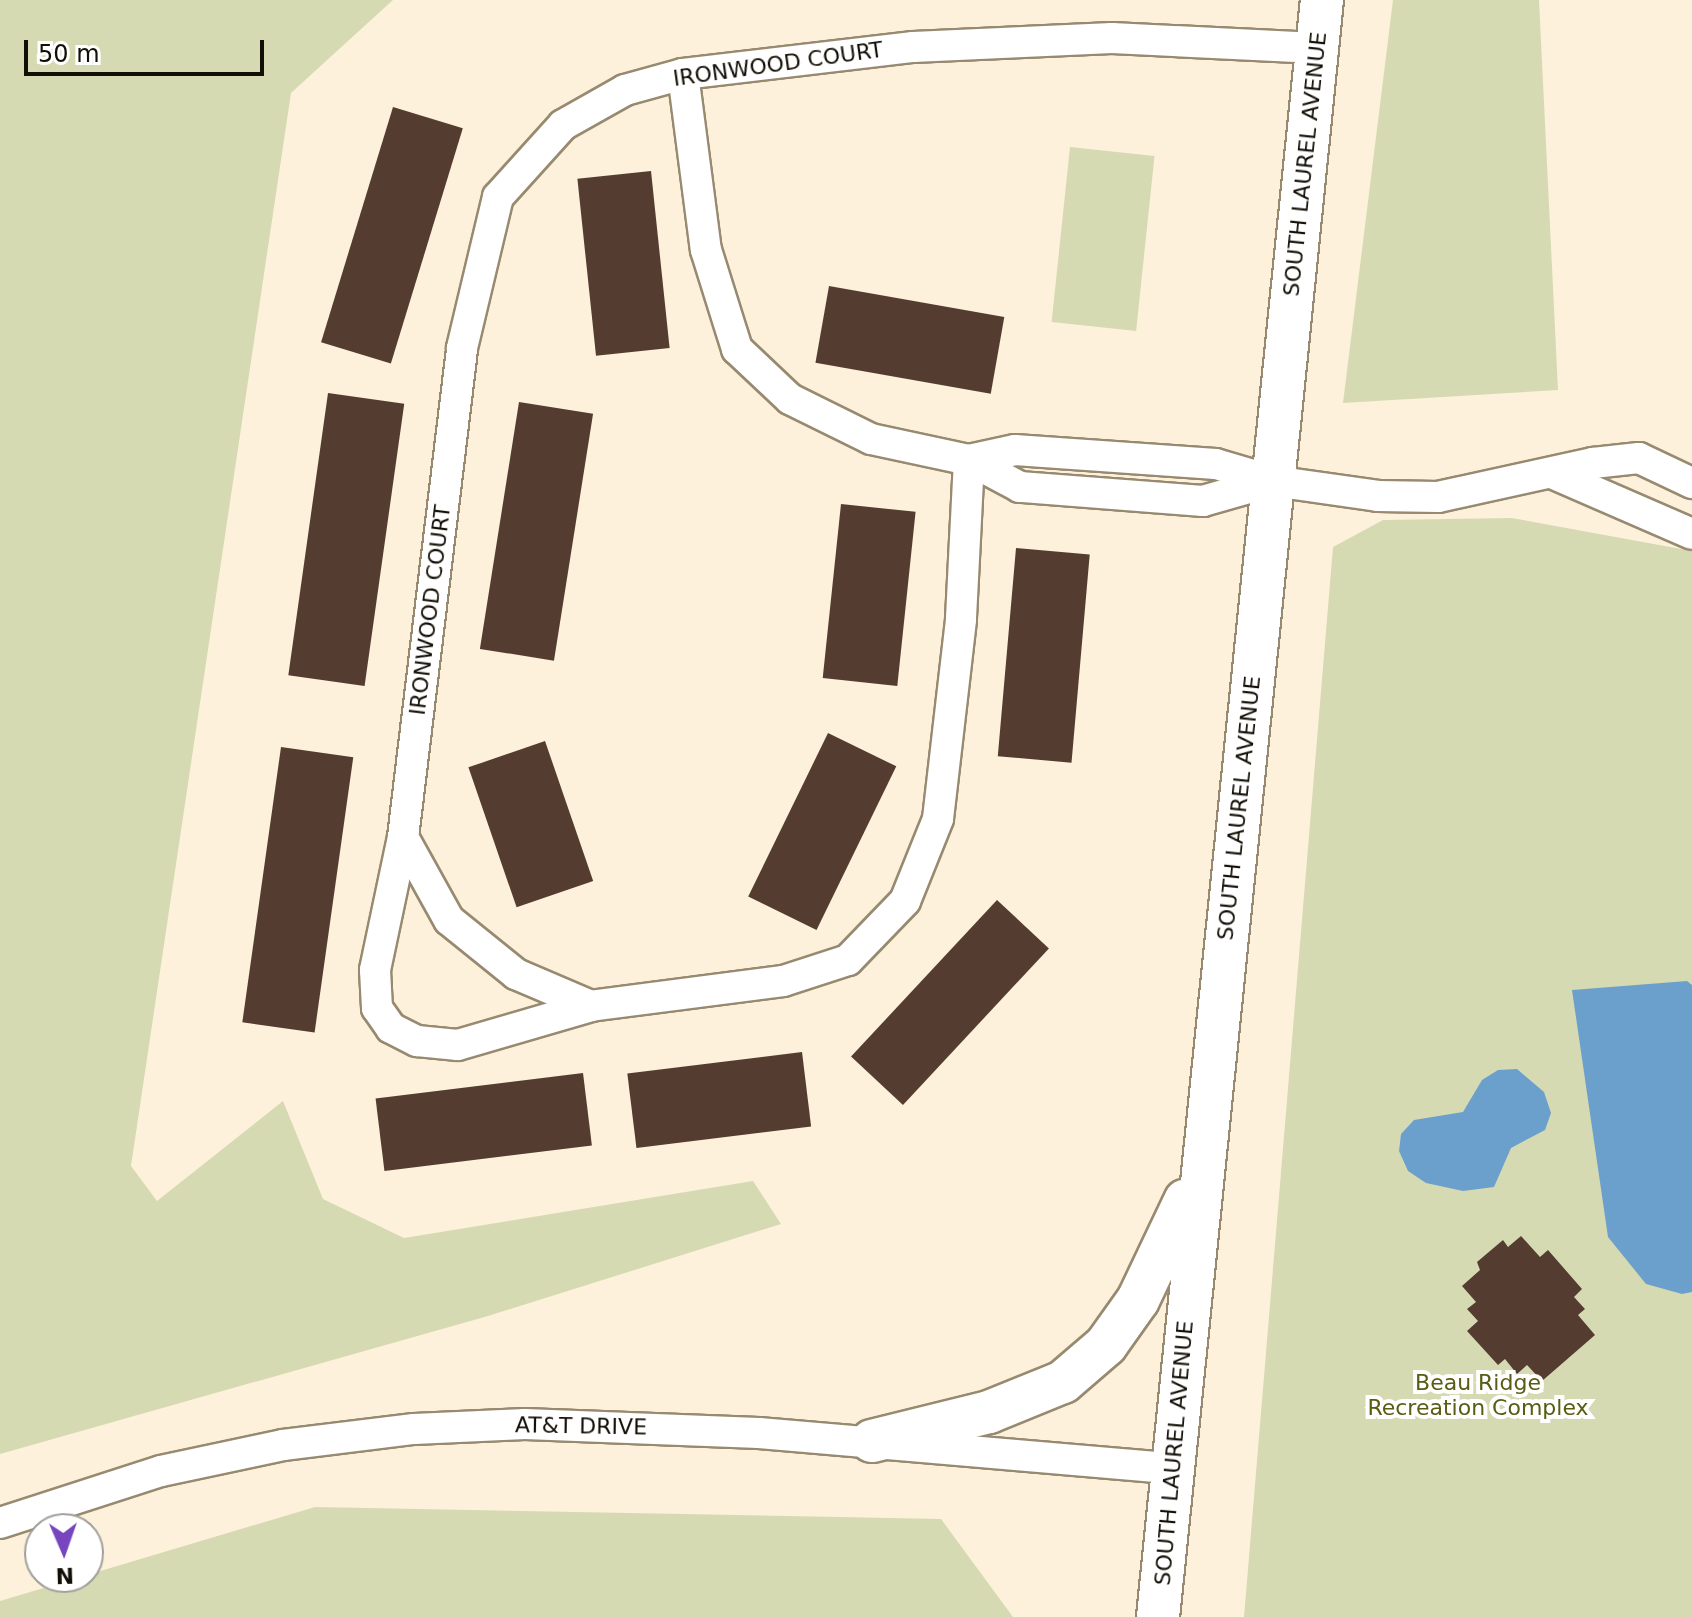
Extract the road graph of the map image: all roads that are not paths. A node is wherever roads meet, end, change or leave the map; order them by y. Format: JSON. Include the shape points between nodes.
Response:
{"nodes":[{"id":1,"x":1322,"y":0,"type":"edge"},
{"id":2,"x":1317,"y":48,"type":"junction"},
{"id":3,"x":683,"y":74,"type":"junction"},
{"id":4,"x":1109,"y":457,"type":"junction"},
{"id":5,"x":969,"y":460,"type":"junction"},
{"id":6,"x":1554,"y":474,"type":"junction"},
{"id":7,"x":1273,"y":481,"type":"junction"},
{"id":8,"x":1692,"y":483,"type":"edge"},
{"id":9,"x":1106,"y":494,"type":"junction"},
{"id":10,"x":1692,"y":534,"type":"edge"},
{"id":11,"x":403,"y":837,"type":"junction"},
{"id":12,"x":591,"y":1006,"type":"junction"},
{"id":13,"x":1204,"y":1143,"type":"junction"},
{"id":14,"x":872,"y":1441,"type":"junction"},
{"id":15,"x":1171,"y":1468,"type":"junction"},
{"id":16,"x":0,"y":1523,"type":"edge"},
{"id":17,"x":1158,"y":1617,"type":"edge"}],
"edges":[{"from":1,"to":2,"type":"main road","name":"SOUTH LAUREL AVENUE"},
{"from":2,"to":3,"type":"street","name":"IRONWOOD COURT","via":[[1112,38],[913,47]]},
{"from":2,"to":7,"type":"main road","name":"SOUTH LAUREL AVENUE"},
{"from":3,"to":5,"type":"street","via":[[706,250],[737,349],[790,399],[871,439]]},
{"from":3,"to":11,"type":"street","name":"IRONWOOD COURT","via":[[625,90],[563,125],[498,197],[462,348]]},
{"from":4,"to":5,"type":"street","via":[[1015,450]]},
{"from":4,"to":7,"type":"street","via":[[1216,464]]},
{"from":4,"to":9,"type":"street"},
{"from":5,"to":9,"type":"street","via":[[1020,487]]},
{"from":5,"to":12,"type":"street","name":"IRONWOOD COURT","via":[[961,620],[938,819],[905,901],[848,960],[783,981]]},
{"from":6,"to":7,"type":"street","via":[[1438,497],[1378,496]]},
{"from":6,"to":8,"type":"street","via":[[1639,458]]},
{"from":6,"to":10,"type":"street"},
{"from":7,"to":9,"type":"street","via":[[1203,501]]},
{"from":7,"to":13,"type":"main road","name":"SOUTH LAUREL AVENUE"},
{"from":11,"to":12,"type":"street","via":[[449,920],[516,974]]},
{"from":11,"to":12,"type":"street","name":"IRONWOOD COURT","via":[[375,970],[377,1008],[391,1028],[417,1041],[458,1045]]},
{"from":13,"to":14,"type":"main road","via":[[1163,1255],[1106,1345],[1063,1382],[989,1412]]},
{"from":13,"to":15,"type":"main road","name":"SOUTH LAUREL AVENUE"},
{"from":14,"to":15,"type":"street","name":"AT&T DRIVE"},
{"from":14,"to":16,"type":"street","name":"AT&T DRIVE","via":[[631,1427],[414,1429],[283,1445],[161,1471]]},
{"from":15,"to":17,"type":"main road","name":"SOUTH LAUREL AVENUE"}]}
